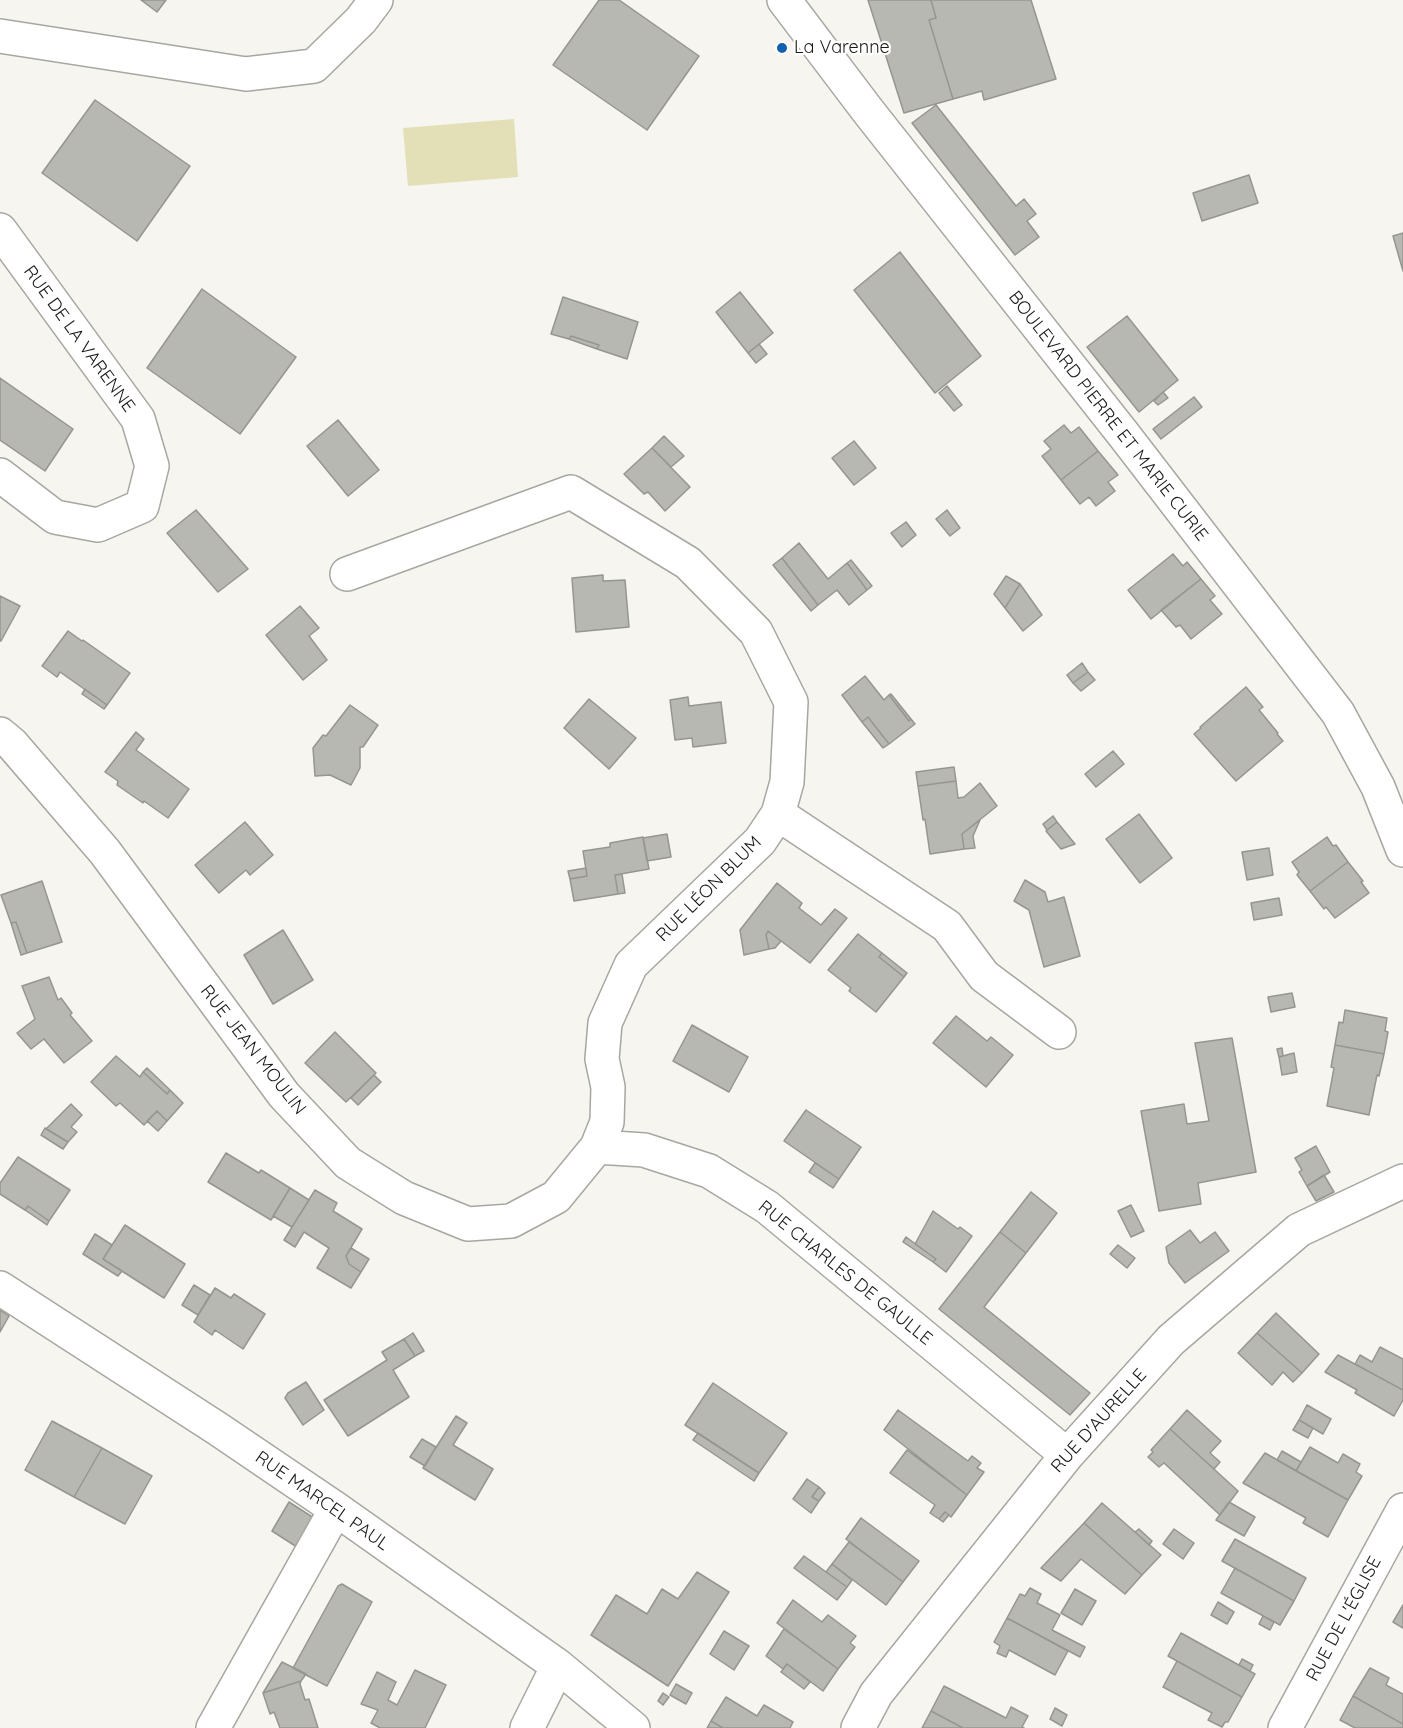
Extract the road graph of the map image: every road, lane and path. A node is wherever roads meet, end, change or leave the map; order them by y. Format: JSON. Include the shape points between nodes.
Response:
{"nodes":[{"id":1,"x":376,"y":0,"type":"edge"},
{"id":2,"x":784,"y":0,"type":"edge"},
{"id":3,"x":0,"y":36,"type":"edge"},
{"id":4,"x":0,"y":230,"type":"edge"},
{"id":5,"x":0,"y":475,"type":"edge"},
{"id":6,"x":347,"y":574,"type":"dead end"},
{"id":7,"x":0,"y":734,"type":"edge"},
{"id":8,"x":778,"y":814,"type":"junction"},
{"id":9,"x":1403,"y":850,"type":"edge"},
{"id":10,"x":1059,"y":1032,"type":"dead end"},
{"id":11,"x":597,"y":1147,"type":"junction"},
{"id":12,"x":1403,"y":1181,"type":"edge"},
{"id":13,"x":0,"y":1288,"type":"edge"},
{"id":14,"x":1067,"y":1455,"type":"junction"},
{"id":15,"x":336,"y":1509,"type":"junction"},
{"id":16,"x":1403,"y":1509,"type":"edge"},
{"id":17,"x":558,"y":1666,"type":"junction"},
{"id":18,"x":213,"y":1728,"type":"edge"},
{"id":19,"x":527,"y":1728,"type":"edge"},
{"id":20,"x":633,"y":1728,"type":"edge"},
{"id":21,"x":858,"y":1728,"type":"edge"},
{"id":22,"x":1285,"y":1728,"type":"edge"}],
"edges":[{"from":1,"to":3,"type":"street","via":[[314,66],[246,75]]},
{"from":2,"to":9,"type":"street","name":"BOULEVARD PIERRE ET MARIE CURIE","via":[[1338,713],[1378,787]]},
{"from":4,"to":5,"type":"street","name":"RUE DE LA VARENNE","via":[[138,419],[152,466],[142,506],[98,525],[55,517]]},
{"from":6,"to":8,"type":"street","name":"RUE LÉON BLUM","via":[[571,492],[688,563],[756,632],[791,702],[787,782]]},
{"from":7,"to":11,"type":"street","name":"RUE JEAN MOULIN","via":[[105,852],[284,1095],[348,1163],[404,1198],[468,1224],[512,1221],[556,1197]]},
{"from":8,"to":10,"type":"street","via":[[947,926],[984,976]]},
{"from":8,"to":11,"type":"street","name":"RUE LÉON BLUM","via":[[760,841],[631,965],[605,1023],[607,1122]]},
{"from":11,"to":14,"type":"street","name":"RUE CHARLES DE GAULLE","via":[[644,1150],[709,1171],[767,1207]]},
{"from":12,"to":14,"type":"street","name":"RUE D'AURELLE","via":[[1299,1230],[1171,1340]]},
{"from":13,"to":15,"type":"street","name":"RUE MARCEL PAUL"},
{"from":14,"to":21,"type":"street","name":"RUE D'AURELLE","via":[[876,1694]]},
{"from":15,"to":17,"type":"street","name":"RUE MARCEL PAUL"},
{"from":15,"to":18,"type":"street"},
{"from":16,"to":22,"type":"street","name":"RUE DE L'ÉGLISE"},
{"from":17,"to":19,"type":"street"},
{"from":17,"to":20,"type":"street","name":"RUE MARCEL PAUL"}]}
